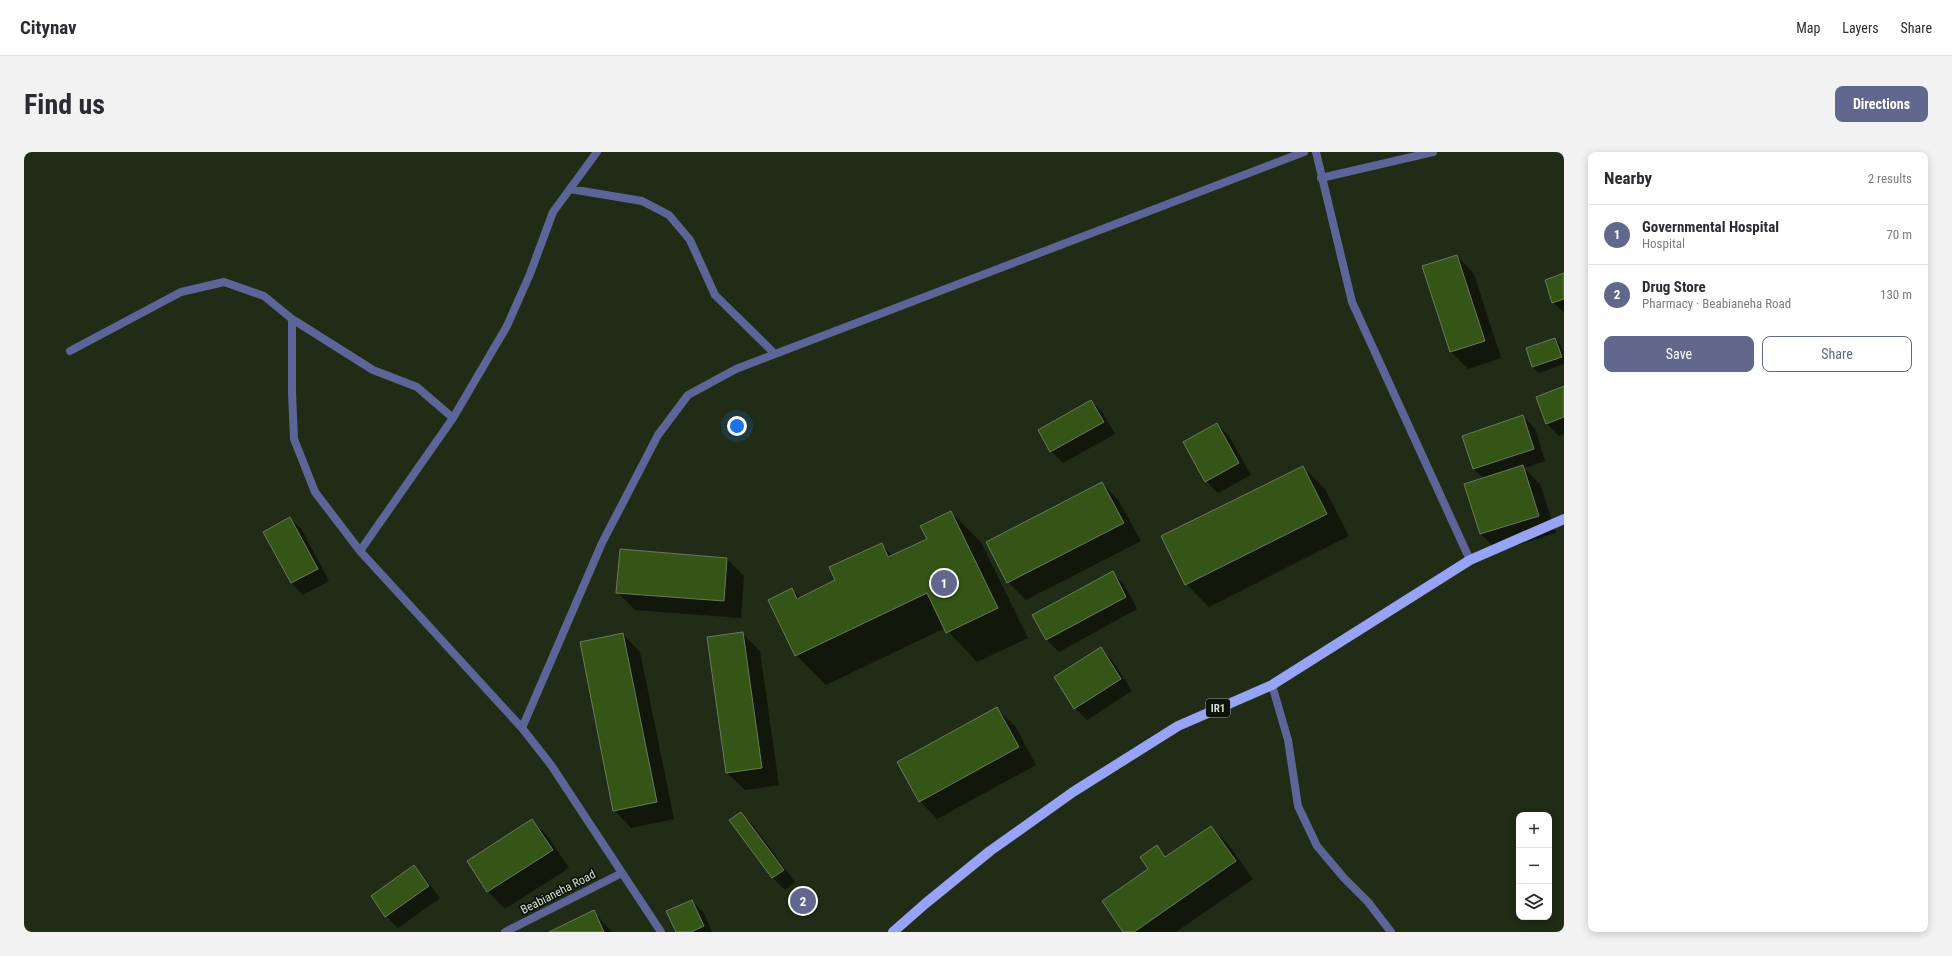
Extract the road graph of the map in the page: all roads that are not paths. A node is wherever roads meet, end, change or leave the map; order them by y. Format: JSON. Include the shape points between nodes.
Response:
{"nodes":[{"id":1,"x":597,"y":152,"type":"edge"},
{"id":2,"x":1304,"y":152,"type":"edge"},
{"id":3,"x":1316,"y":152,"type":"edge"},
{"id":4,"x":1433,"y":152,"type":"edge"},
{"id":5,"x":1321,"y":178,"type":"junction"},
{"id":6,"x":570,"y":189,"type":"junction"},
{"id":7,"x":292,"y":319,"type":"junction"},
{"id":8,"x":70,"y":351,"type":"dead end"},
{"id":9,"x":775,"y":354,"type":"junction"},
{"id":10,"x":453,"y":418,"type":"junction"},
{"id":11,"x":1564,"y":519,"type":"edge"},
{"id":12,"x":360,"y":551,"type":"junction"},
{"id":13,"x":1470,"y":560,"type":"junction"},
{"id":14,"x":1272,"y":685,"type":"junction"},
{"id":15,"x":522,"y":728,"type":"junction"},
{"id":16,"x":622,"y":873,"type":"junction"},
{"id":17,"x":505,"y":932,"type":"edge"},
{"id":18,"x":661,"y":932,"type":"edge"},
{"id":19,"x":893,"y":932,"type":"edge"},
{"id":20,"x":1391,"y":932,"type":"edge"}],
"edges":[{"from":1,"to":6,"type":"street"},
{"from":2,"to":9,"type":"street"},
{"from":3,"to":5,"type":"street"},
{"from":4,"to":5,"type":"street"},
{"from":5,"to":13,"type":"street","via":[[1352,302]]},
{"from":6,"to":9,"type":"street","via":[[642,200],[669,215],[690,240],[715,295]]},
{"from":6,"to":10,"type":"street","via":[[553,212],[507,326]]},
{"from":7,"to":8,"type":"street","via":[[264,296],[224,282],[181,292]]},
{"from":7,"to":10,"type":"street","via":[[373,370],[417,387]]},
{"from":7,"to":12,"type":"street","via":[[294,439],[315,492]]},
{"from":9,"to":15,"type":"street","via":[[736,368],[688,395],[658,435],[602,543]]},
{"from":10,"to":12,"type":"street"},
{"from":11,"to":13,"type":"main road","number":"IR1"},
{"from":12,"to":15,"type":"street"},
{"from":13,"to":14,"type":"main road","number":"IR1"},
{"from":14,"to":19,"type":"main road","number":"IR1","via":[[1178,726],[1073,792],[990,851]]},
{"from":14,"to":20,"type":"street","via":[[1288,740],[1298,806],[1317,846],[1368,902]]},
{"from":15,"to":16,"type":"street","via":[[551,765]]},
{"from":16,"to":17,"type":"street","name":"Beabianeha Road"},
{"from":16,"to":18,"type":"street"}]}
